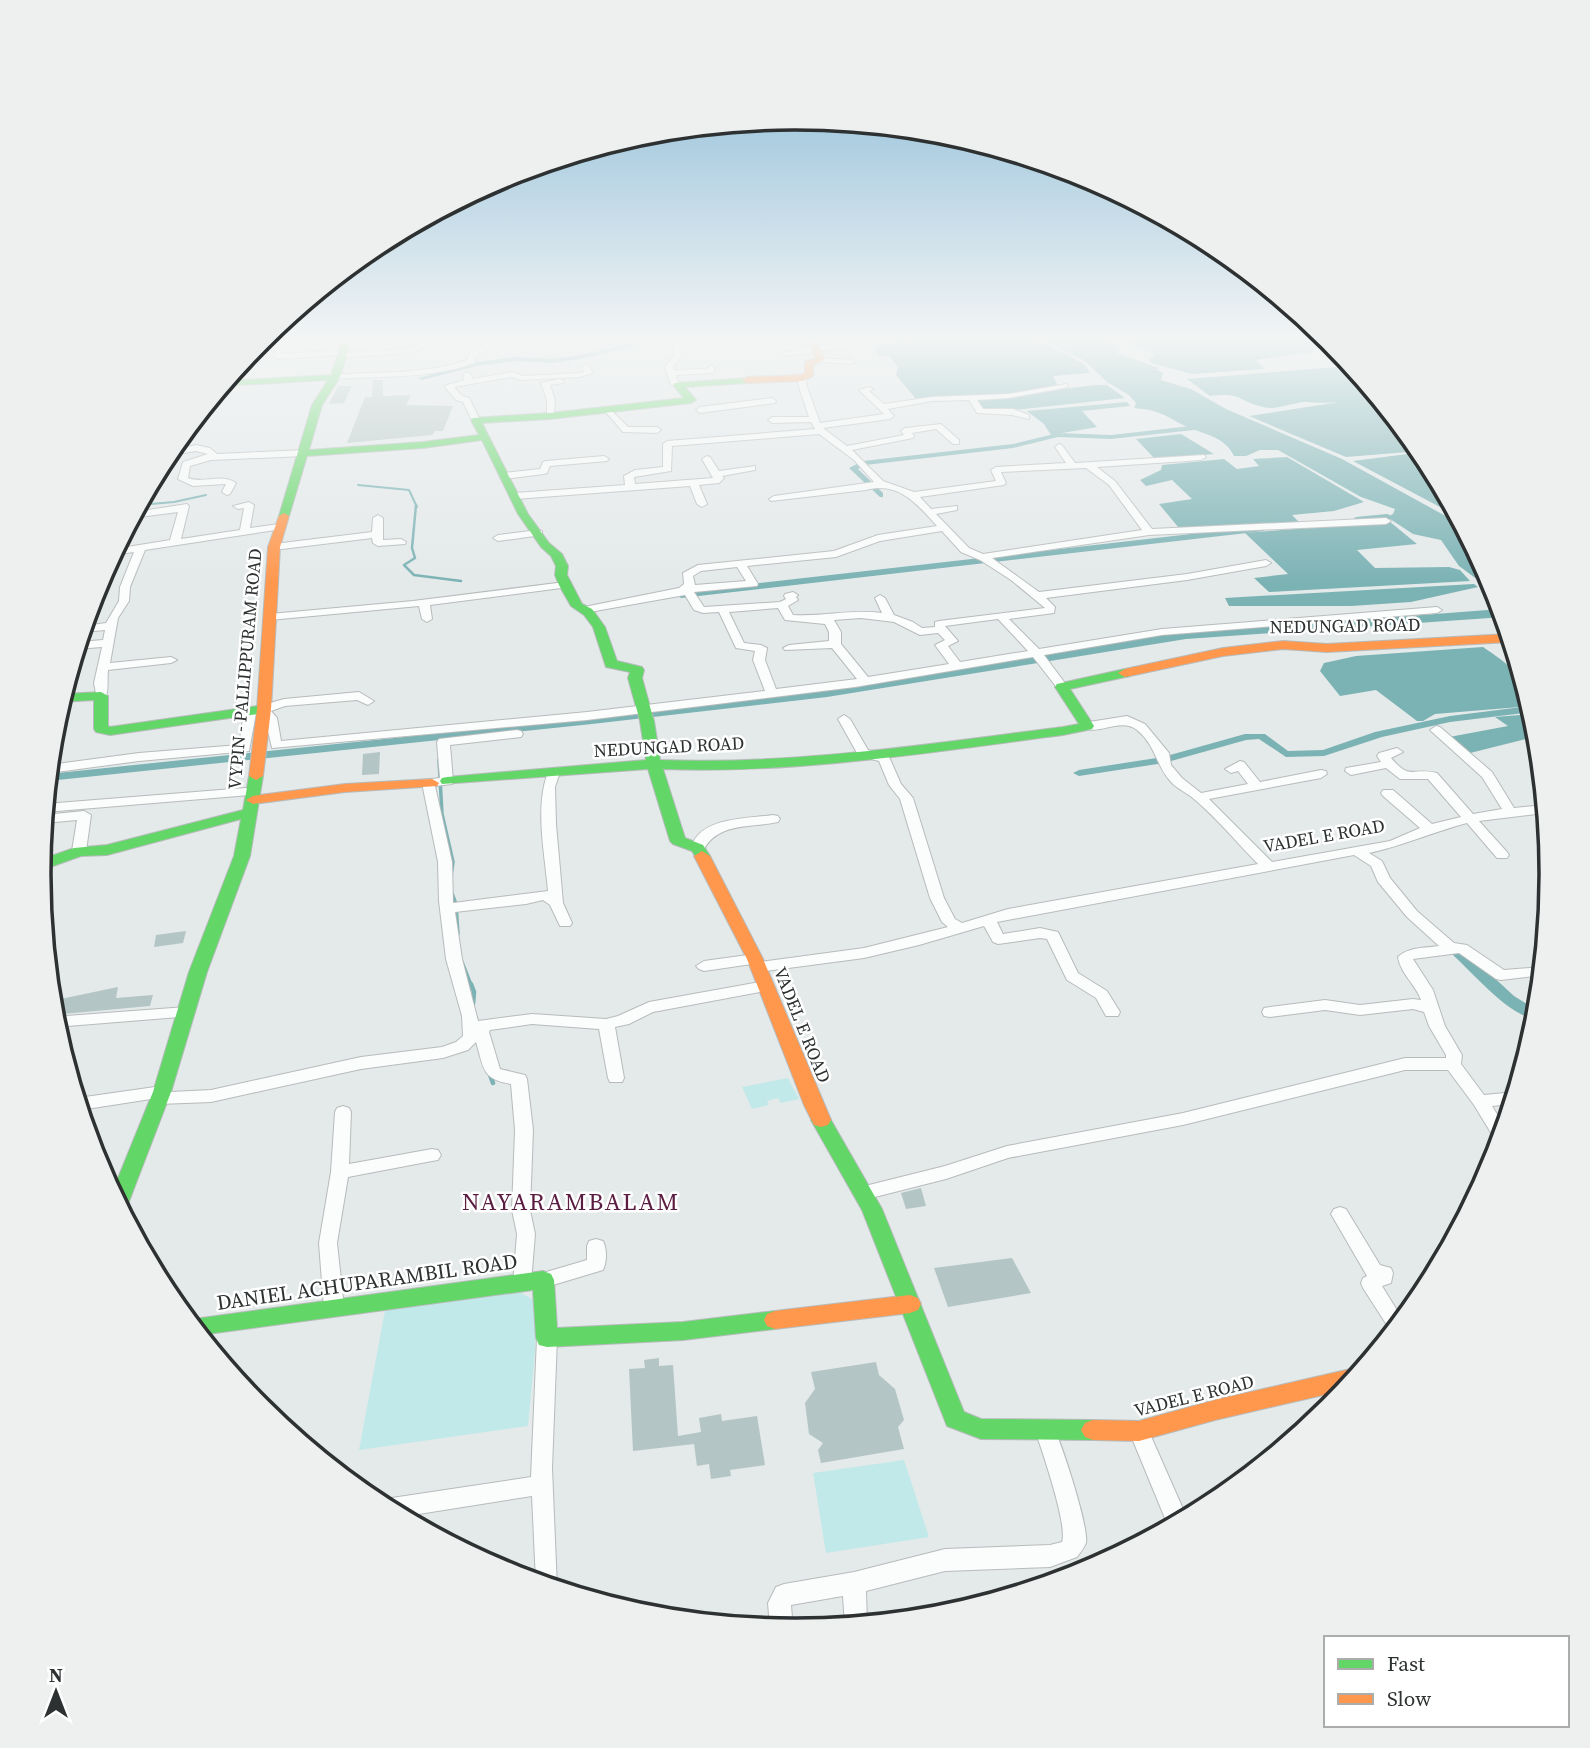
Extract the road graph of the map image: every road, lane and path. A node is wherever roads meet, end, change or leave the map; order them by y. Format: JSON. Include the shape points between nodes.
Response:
{"nodes":[{"id":1,"x":476,"y":420,"type":"edge"},
{"id":2,"x":312,"y":421,"type":"edge"},
{"id":3,"x":618,"y":421,"type":"edge"},
{"id":4,"x":777,"y":421,"type":"edge"},
{"id":5,"x":816,"y":421,"type":"edge"},
{"id":6,"x":853,"y":421,"type":"edge"},
{"id":7,"x":818,"y":425,"type":"junction"},
{"id":8,"x":657,"y":429,"type":"dead end"},
{"id":9,"x":485,"y":437,"type":"junction"},
{"id":10,"x":956,"y":442,"type":"dead end"},
{"id":11,"x":1059,"y":447,"type":"dead end"},
{"id":12,"x":846,"y":449,"type":"junction"},
{"id":13,"x":183,"y":451,"type":"edge"},
{"id":14,"x":305,"y":453,"type":"junction"},
{"id":15,"x":211,"y":457,"type":"junction"},
{"id":16,"x":1201,"y":457,"type":"dead end"},
{"id":17,"x":604,"y":459,"type":"dead end"},
{"id":18,"x":706,"y":459,"type":"dead end"},
{"id":19,"x":1088,"y":465,"type":"junction"},
{"id":20,"x":1073,"y":466,"type":"junction"},
{"id":21,"x":752,"y":468,"type":"dead end"},
{"id":22,"x":717,"y":474,"type":"junction"},
{"id":23,"x":504,"y":475,"type":"junction"},
{"id":24,"x":693,"y":483,"type":"junction"},
{"id":25,"x":880,"y":483,"type":"junction"},
{"id":26,"x":629,"y":486,"type":"junction"},
{"id":27,"x":227,"y":492,"type":"dead end"},
{"id":28,"x":913,"y":495,"type":"junction"},
{"id":29,"x":515,"y":496,"type":"junction"},
{"id":30,"x":774,"y":499,"type":"dead end"},
{"id":31,"x":702,"y":504,"type":"dead end"},
{"id":32,"x":238,"y":506,"type":"dead end"},
{"id":33,"x":954,"y":508,"type":"dead end"},
{"id":34,"x":930,"y":512,"type":"junction"},
{"id":35,"x":144,"y":514,"type":"edge"},
{"id":36,"x":378,"y":518,"type":"dead end"},
{"id":37,"x":1387,"y":521,"type":"dead end"},
{"id":38,"x":279,"y":527,"type":"junction"},
{"id":39,"x":945,"y":528,"type":"junction"},
{"id":40,"x":245,"y":531,"type":"junction"},
{"id":41,"x":538,"y":533,"type":"junction"},
{"id":42,"x":1149,"y":533,"type":"junction"},
{"id":43,"x":377,"y":534,"type":"junction"},
{"id":44,"x":498,"y":538,"type":"dead end"},
{"id":45,"x":175,"y":542,"type":"junction"},
{"id":46,"x":401,"y":542,"type":"dead end"},
{"id":47,"x":274,"y":547,"type":"junction"},
{"id":48,"x":140,"y":549,"type":"junction"},
{"id":49,"x":125,"y":551,"type":"edge"},
{"id":50,"x":985,"y":559,"type":"junction"},
{"id":51,"x":1266,"y":563,"type":"dead end"},
{"id":52,"x":741,"y":565,"type":"junction"},
{"id":53,"x":565,"y":585,"type":"junction"},
{"id":54,"x":688,"y":592,"type":"junction"},
{"id":55,"x":793,"y":595,"type":"dead end"},
{"id":56,"x":1036,"y":596,"type":"junction"},
{"id":57,"x":880,"y":598,"type":"dead end"},
{"id":58,"x":424,"y":603,"type":"junction"},
{"id":59,"x":782,"y":605,"type":"junction"},
{"id":60,"x":584,"y":610,"type":"junction"},
{"id":61,"x":723,"y":610,"type":"junction"},
{"id":62,"x":1437,"y":610,"type":"dead end"},
{"id":63,"x":890,"y":615,"type":"junction"},
{"id":64,"x":1006,"y":615,"type":"junction"},
{"id":65,"x":270,"y":617,"type":"junction"},
{"id":66,"x":823,"y":618,"type":"junction"},
{"id":67,"x":427,"y":619,"type":"dead end"},
{"id":68,"x":111,"y":626,"type":"junction"},
{"id":69,"x":93,"y":628,"type":"edge"},
{"id":70,"x":941,"y":629,"type":"junction"},
{"id":71,"x":1501,"y":638,"type":"edge"},
{"id":72,"x":108,"y":643,"type":"junction"},
{"id":73,"x":835,"y":644,"type":"junction"},
{"id":74,"x":87,"y":645,"type":"edge"},
{"id":75,"x":789,"y":648,"type":"dead end"},
{"id":76,"x":1035,"y":651,"type":"junction"},
{"id":77,"x":171,"y":660,"type":"dead end"},
{"id":78,"x":956,"y":665,"type":"junction"},
{"id":79,"x":104,"y":667,"type":"junction"},
{"id":80,"x":864,"y":681,"type":"junction"},
{"id":81,"x":1062,"y":687,"type":"junction"},
{"id":82,"x":771,"y":692,"type":"junction"},
{"id":83,"x":101,"y":696,"type":"junction"},
{"id":84,"x":72,"y":697,"type":"edge"},
{"id":85,"x":368,"y":701,"type":"dead end"},
{"id":86,"x":257,"y":711,"type":"junction"},
{"id":87,"x":645,"y":715,"type":"junction"},
{"id":88,"x":844,"y":719,"type":"dead end"},
{"id":89,"x":1087,"y":726,"type":"junction"},
{"id":90,"x":1436,"y":730,"type":"dead end"},
{"id":91,"x":517,"y":734,"type":"dead end"},
{"id":92,"x":870,"y":756,"type":"junction"},
{"id":93,"x":654,"y":764,"type":"junction"},
{"id":94,"x":59,"y":768,"type":"edge"},
{"id":95,"x":1231,"y":769,"type":"dead end"},
{"id":96,"x":1352,"y":771,"type":"dead end"},
{"id":97,"x":1321,"y":774,"type":"dead end"},
{"id":98,"x":553,"y":775,"type":"junction"},
{"id":99,"x":436,"y":782,"type":"junction"},
{"id":100,"x":1257,"y":786,"type":"junction"},
{"id":101,"x":1388,"y":793,"type":"dead end"},
{"id":102,"x":1199,"y":797,"type":"junction"},
{"id":103,"x":250,"y":801,"type":"junction"},
{"id":104,"x":54,"y":808,"type":"edge"},
{"id":105,"x":1536,"y":809,"type":"edge"},
{"id":106,"x":1510,"y":811,"type":"junction"},
{"id":107,"x":1468,"y":818,"type":"junction"},
{"id":108,"x":53,"y":819,"type":"edge"},
{"id":109,"x":773,"y":819,"type":"dead end"},
{"id":110,"x":1427,"y":828,"type":"junction"},
{"id":111,"x":698,"y":848,"type":"junction"},
{"id":112,"x":1355,"y":850,"type":"junction"},
{"id":113,"x":79,"y":851,"type":"junction"},
{"id":114,"x":1502,"y":855,"type":"dead end"},
{"id":115,"x":51,"y":861,"type":"edge"},
{"id":116,"x":1268,"y":866,"type":"junction"},
{"id":117,"x":556,"y":903,"type":"junction"},
{"id":118,"x":454,"y":907,"type":"junction"},
{"id":119,"x":989,"y":920,"type":"junction"},
{"id":120,"x":565,"y":923,"type":"dead end"},
{"id":121,"x":961,"y":928,"type":"junction"},
{"id":122,"x":1450,"y":948,"type":"junction"},
{"id":123,"x":756,"y":963,"type":"junction"},
{"id":124,"x":704,"y":966,"type":"dead end"},
{"id":125,"x":1533,"y":972,"type":"edge"},
{"id":126,"x":765,"y":986,"type":"junction"},
{"id":127,"x":1432,"y":1008,"type":"junction"},
{"id":128,"x":186,"y":1012,"type":"junction"},
{"id":129,"x":1112,"y":1012,"type":"dead end"},
{"id":130,"x":1270,"y":1012,"type":"dead end"},
{"id":131,"x":66,"y":1022,"type":"edge"},
{"id":132,"x":606,"y":1024,"type":"junction"},
{"id":133,"x":476,"y":1027,"type":"junction"},
{"id":134,"x":1453,"y":1064,"type":"junction"},
{"id":135,"x":616,"y":1078,"type":"dead end"},
{"id":136,"x":160,"y":1095,"type":"junction"},
{"id":137,"x":1504,"y":1099,"type":"edge"},
{"id":138,"x":1480,"y":1101,"type":"junction"},
{"id":139,"x":87,"y":1103,"type":"edge"},
{"id":140,"x":343,"y":1112,"type":"dead end"},
{"id":141,"x":1495,"y":1126,"type":"edge"},
{"id":142,"x":432,"y":1155,"type":"dead end"},
{"id":143,"x":340,"y":1172,"type":"junction"},
{"id":144,"x":123,"y":1192,"type":"edge"},
{"id":145,"x":863,"y":1193,"type":"junction"},
{"id":146,"x":1340,"y":1214,"type":"dead end"},
{"id":147,"x":596,"y":1246,"type":"dead end"},
{"id":148,"x":543,"y":1280,"type":"junction"},
{"id":149,"x":522,"y":1283,"type":"junction"},
{"id":150,"x":910,"y":1304,"type":"junction"},
{"id":151,"x":334,"y":1308,"type":"junction"},
{"id":152,"x":1392,"y":1317,"type":"edge"},
{"id":153,"x":204,"y":1326,"type":"edge"},
{"id":154,"x":547,"y":1338,"type":"junction"},
{"id":155,"x":1339,"y":1382,"type":"edge"},
{"id":156,"x":1045,"y":1430,"type":"junction"},
{"id":157,"x":1139,"y":1431,"type":"junction"},
{"id":158,"x":542,"y":1485,"type":"junction"},
{"id":159,"x":402,"y":1506,"type":"edge"},
{"id":160,"x":1174,"y":1514,"type":"edge"},
{"id":161,"x":546,"y":1575,"type":"edge"},
{"id":162,"x":854,"y":1583,"type":"junction"},
{"id":163,"x":856,"y":1616,"type":"edge"},
{"id":164,"x":781,"y":1618,"type":"edge"}],
"edges":[{"from":1,"to":9,"type":"street"},
{"from":2,"to":14,"type":"street","name":"VYPIN - PALLIPPURAM ROAD"},
{"from":3,"to":8,"type":"street","via":[[626,430]]},
{"from":4,"to":7,"type":"street"},
{"from":5,"to":7,"type":"street"},
{"from":6,"to":7,"type":"street"},
{"from":7,"to":12,"type":"street"},
{"from":7,"to":26,"type":"street","via":[[667,444],[668,469],[635,473],[629,476]]},
{"from":9,"to":14,"type":"street"},
{"from":9,"to":23,"type":"street"},
{"from":10,"to":12,"type":"street","via":[[939,426]]},
{"from":11,"to":20,"type":"street"},
{"from":12,"to":25,"type":"street"},
{"from":13,"to":15,"type":"street","via":[[200,448],[209,450]]},
{"from":14,"to":15,"type":"street"},
{"from":14,"to":38,"type":"street","name":"VYPIN - PALLIPPURAM ROAD"},
{"from":15,"to":27,"type":"street","via":[[186,464],[183,479],[193,483],[227,481],[231,483]]},
{"from":16,"to":19,"type":"street"},
{"from":17,"to":23,"type":"street","via":[[546,464],[544,471]]},
{"from":18,"to":22,"type":"street"},
{"from":19,"to":20,"type":"street"},
{"from":19,"to":42,"type":"street","via":[[1112,483]]},
{"from":20,"to":28,"type":"street","via":[[996,470],[1001,483]]},
{"from":21,"to":22,"type":"street"},
{"from":22,"to":24,"type":"street","via":[[716,481]]},
{"from":23,"to":29,"type":"street"},
{"from":24,"to":26,"type":"street"},
{"from":24,"to":31,"type":"street"},
{"from":25,"to":28,"type":"street"},
{"from":25,"to":30,"type":"street"},
{"from":26,"to":29,"type":"street"},
{"from":28,"to":34,"type":"street"},
{"from":29,"to":41,"type":"street"},
{"from":32,"to":40,"type":"street","via":[[249,505]]},
{"from":33,"to":34,"type":"street"},
{"from":34,"to":39,"type":"street"},
{"from":35,"to":45,"type":"street","via":[[184,506]]},
{"from":36,"to":43,"type":"street"},
{"from":37,"to":42,"type":"street"},
{"from":38,"to":40,"type":"street"},
{"from":38,"to":47,"type":"street","name":"VYPIN - PALLIPPURAM ROAD"},
{"from":39,"to":50,"type":"street","via":[[965,550]]},
{"from":39,"to":52,"type":"street","via":[[878,538],[836,554]]},
{"from":40,"to":45,"type":"street"},
{"from":41,"to":44,"type":"street"},
{"from":41,"to":53,"type":"street","via":[[556,554]]},
{"from":42,"to":50,"type":"street"},
{"from":43,"to":46,"type":"street","via":[[378,543]]},
{"from":43,"to":47,"type":"street"},
{"from":45,"to":48,"type":"street"},
{"from":47,"to":65,"type":"street","name":"VYPIN - PALLIPPURAM ROAD"},
{"from":48,"to":49,"type":"street"},
{"from":48,"to":68,"type":"street"},
{"from":50,"to":56,"type":"street"},
{"from":51,"to":56,"type":"street"},
{"from":52,"to":54,"type":"street","via":[[691,570]]},
{"from":52,"to":54,"type":"street","via":[[753,584]]},
{"from":53,"to":58,"type":"street"},
{"from":53,"to":60,"type":"street"},
{"from":54,"to":60,"type":"street"},
{"from":54,"to":61,"type":"street","via":[[698,608]]},
{"from":55,"to":59,"type":"street","via":[[789,596],[792,603]]},
{"from":56,"to":64,"type":"street","via":[[1050,611]]},
{"from":57,"to":63,"type":"street"},
{"from":58,"to":65,"type":"street"},
{"from":58,"to":67,"type":"street"},
{"from":59,"to":61,"type":"street"},
{"from":59,"to":66,"type":"street","via":[[789,618]]},
{"from":60,"to":87,"type":"street","via":[[599,627],[611,664],[637,670]]},
{"from":61,"to":82,"type":"street","via":[[740,646],[760,646],[759,660]]},
{"from":62,"to":76,"type":"street","via":[[1173,631]]},
{"from":63,"to":66,"type":"street"},
{"from":63,"to":70,"type":"street","via":[[906,620],[920,632]]},
{"from":64,"to":70,"type":"street","via":[[939,624]]},
{"from":64,"to":76,"type":"street","via":[[1003,619]]},
{"from":65,"to":86,"type":"street","name":"VYPIN - PALLIPPURAM ROAD"},
{"from":66,"to":73,"type":"street","via":[[835,632]]},
{"from":68,"to":69,"type":"street"},
{"from":68,"to":72,"type":"street"},
{"from":70,"to":78,"type":"street","via":[[951,641],[941,645]]},
{"from":71,"to":81,"type":"street","name":"NEDUNGAD ROAD","via":[[1327,648],[1283,645],[1223,652]]},
{"from":72,"to":74,"type":"street"},
{"from":72,"to":79,"type":"street"},
{"from":73,"to":75,"type":"street"},
{"from":73,"to":80,"type":"street"},
{"from":76,"to":78,"type":"street"},
{"from":76,"to":81,"type":"street"},
{"from":77,"to":79,"type":"street"},
{"from":78,"to":80,"type":"street"},
{"from":79,"to":83,"type":"street"},
{"from":80,"to":82,"type":"street"},
{"from":81,"to":89,"type":"street"},
{"from":82,"to":87,"type":"street"},
{"from":83,"to":84,"type":"street"},
{"from":83,"to":86,"type":"street","via":[[101,729],[110,731]]},
{"from":85,"to":86,"type":"street","via":[[359,695]]},
{"from":86,"to":87,"type":"street","via":[[271,718],[276,745]]},
{"from":86,"to":94,"type":"street","via":[[245,748]]},
{"from":86,"to":103,"type":"street","name":"VYPIN - PALLIPPURAM ROAD"},
{"from":87,"to":93,"type":"street"},
{"from":88,"to":92,"type":"street"},
{"from":89,"to":92,"type":"street","name":"NEDUNGAD ROAD"},
{"from":89,"to":102,"type":"street","name":"NEDUNGAD ROAD","via":[[1135,722],[1177,781]]},
{"from":90,"to":106,"type":"street","via":[[1487,775]]},
{"from":91,"to":99,"type":"street","via":[[443,742]]},
{"from":92,"to":93,"type":"street","name":"NEDUNGAD ROAD","via":[[705,766]]},
{"from":92,"to":121,"type":"street","via":[[884,759],[906,798],[937,898],[948,922]]},
{"from":93,"to":98,"type":"street","name":"NEDUNGAD ROAD"},
{"from":93,"to":111,"type":"street","via":[[678,841]]},
{"from":95,"to":100,"type":"street","via":[[1240,765]]},
{"from":96,"to":107,"type":"street","via":[[1394,758],[1403,776],[1432,776]]},
{"from":97,"to":100,"type":"street"},
{"from":98,"to":99,"type":"street","name":"NEDUNGAD ROAD"},
{"from":98,"to":117,"type":"street","via":[[549,824]]},
{"from":99,"to":103,"type":"street","name":"NEDUNGAD ROAD"},
{"from":99,"to":118,"type":"street"},
{"from":100,"to":102,"type":"street"},
{"from":101,"to":110,"type":"street"},
{"from":102,"to":116,"type":"street","name":"NEDUNGAD ROAD"},
{"from":103,"to":104,"type":"street"},
{"from":103,"to":113,"type":"street","name":"NEDUNGAD ROAD","via":[[107,850]]},
{"from":103,"to":128,"type":"street","name":"VYPIN - PALLIPPURAM ROAD","via":[[242,856]]},
{"from":105,"to":106,"type":"street","name":"VADEL E ROAD"},
{"from":106,"to":107,"type":"street","name":"VADEL E ROAD"},
{"from":107,"to":110,"type":"street","name":"VADEL E ROAD"},
{"from":107,"to":114,"type":"street"},
{"from":108,"to":113,"type":"street","via":[[84,815]]},
{"from":109,"to":111,"type":"street","via":[[719,827],[700,839]]},
{"from":110,"to":112,"type":"street","name":"VADEL E ROAD","via":[[1393,844]]},
{"from":111,"to":123,"type":"street"},
{"from":112,"to":116,"type":"street","name":"VADEL E ROAD"},
{"from":112,"to":122,"type":"street","via":[[1377,864],[1383,879],[1412,914]]},
{"from":113,"to":115,"type":"street","name":"NEDUNGAD ROAD"},
{"from":116,"to":119,"type":"street","name":"VADEL E ROAD"},
{"from":117,"to":118,"type":"street","via":[[545,895]]},
{"from":117,"to":120,"type":"street"},
{"from":118,"to":133,"type":"street","via":[[454,959]]},
{"from":119,"to":121,"type":"street","name":"VADEL E ROAD"},
{"from":119,"to":129,"type":"street","via":[[998,939],[1053,935],[1072,976],[1102,995]]},
{"from":121,"to":123,"type":"street","name":"VADEL E ROAD","via":[[864,953]]},
{"from":122,"to":125,"type":"street","via":[[1462,948],[1502,975]]},
{"from":122,"to":127,"type":"street","via":[[1405,957]]},
{"from":123,"to":124,"type":"street"},
{"from":123,"to":126,"type":"street","name":"VADEL E ROAD"},
{"from":126,"to":132,"type":"street","via":[[649,1007]]},
{"from":126,"to":145,"type":"street","name":"VADEL E ROAD","via":[[813,1105]]},
{"from":127,"to":130,"type":"street","via":[[1413,1004],[1360,1010],[1325,1005]]},
{"from":127,"to":134,"type":"street","via":[[1454,1055]]},
{"from":128,"to":131,"type":"street"},
{"from":128,"to":136,"type":"street","name":"VYPIN - PALLIPPURAM ROAD"},
{"from":132,"to":133,"type":"street","via":[[531,1019]]},
{"from":132,"to":135,"type":"street"},
{"from":133,"to":136,"type":"street","via":[[462,1046],[443,1052],[361,1063],[211,1096]]},
{"from":133,"to":149,"type":"street","via":[[493,1072],[519,1079],[524,1130],[521,1210],[526,1234]]},
{"from":134,"to":138,"type":"street"},
{"from":134,"to":145,"type":"street","via":[[1405,1064],[1183,1119],[1007,1152]]},
{"from":136,"to":139,"type":"street"},
{"from":136,"to":144,"type":"street","name":"VYPIN - PALLIPPURAM ROAD"},
{"from":137,"to":138,"type":"street"},
{"from":138,"to":141,"type":"street"},
{"from":140,"to":143,"type":"street"},
{"from":142,"to":143,"type":"street"},
{"from":143,"to":151,"type":"street","via":[[328,1243]]},
{"from":145,"to":150,"type":"street","name":"VADEL E ROAD"},
{"from":146,"to":152,"type":"street","via":[[1374,1271],[1384,1273],[1384,1278],[1370,1283]]},
{"from":147,"to":148,"type":"street","via":[[596,1265]]},
{"from":148,"to":149,"type":"street","name":"DANIEL ACHUPARAMBIL ROAD"},
{"from":148,"to":154,"type":"street","name":"DANIEL ACHUPARAMBIL ROAD"},
{"from":149,"to":151,"type":"street","name":"DANIEL ACHUPARAMBIL ROAD"},
{"from":150,"to":154,"type":"street","via":[[683,1331]]},
{"from":150,"to":156,"type":"street","name":"VADEL E ROAD","via":[[955,1419],[981,1429]]},
{"from":151,"to":153,"type":"street","name":"DANIEL ACHUPARAMBIL ROAD"},
{"from":154,"to":158,"type":"street"},
{"from":155,"to":157,"type":"street","name":"VADEL E ROAD"},
{"from":156,"to":157,"type":"street","name":"VADEL E ROAD"},
{"from":156,"to":162,"type":"street","via":[[1074,1531],[1075,1542],[1069,1550],[1050,1556],[945,1560]]},
{"from":157,"to":160,"type":"street"},
{"from":158,"to":159,"type":"street"},
{"from":158,"to":161,"type":"street"},
{"from":162,"to":163,"type":"street"},
{"from":162,"to":164,"type":"street","via":[[784,1595],[779,1603]]}]}
